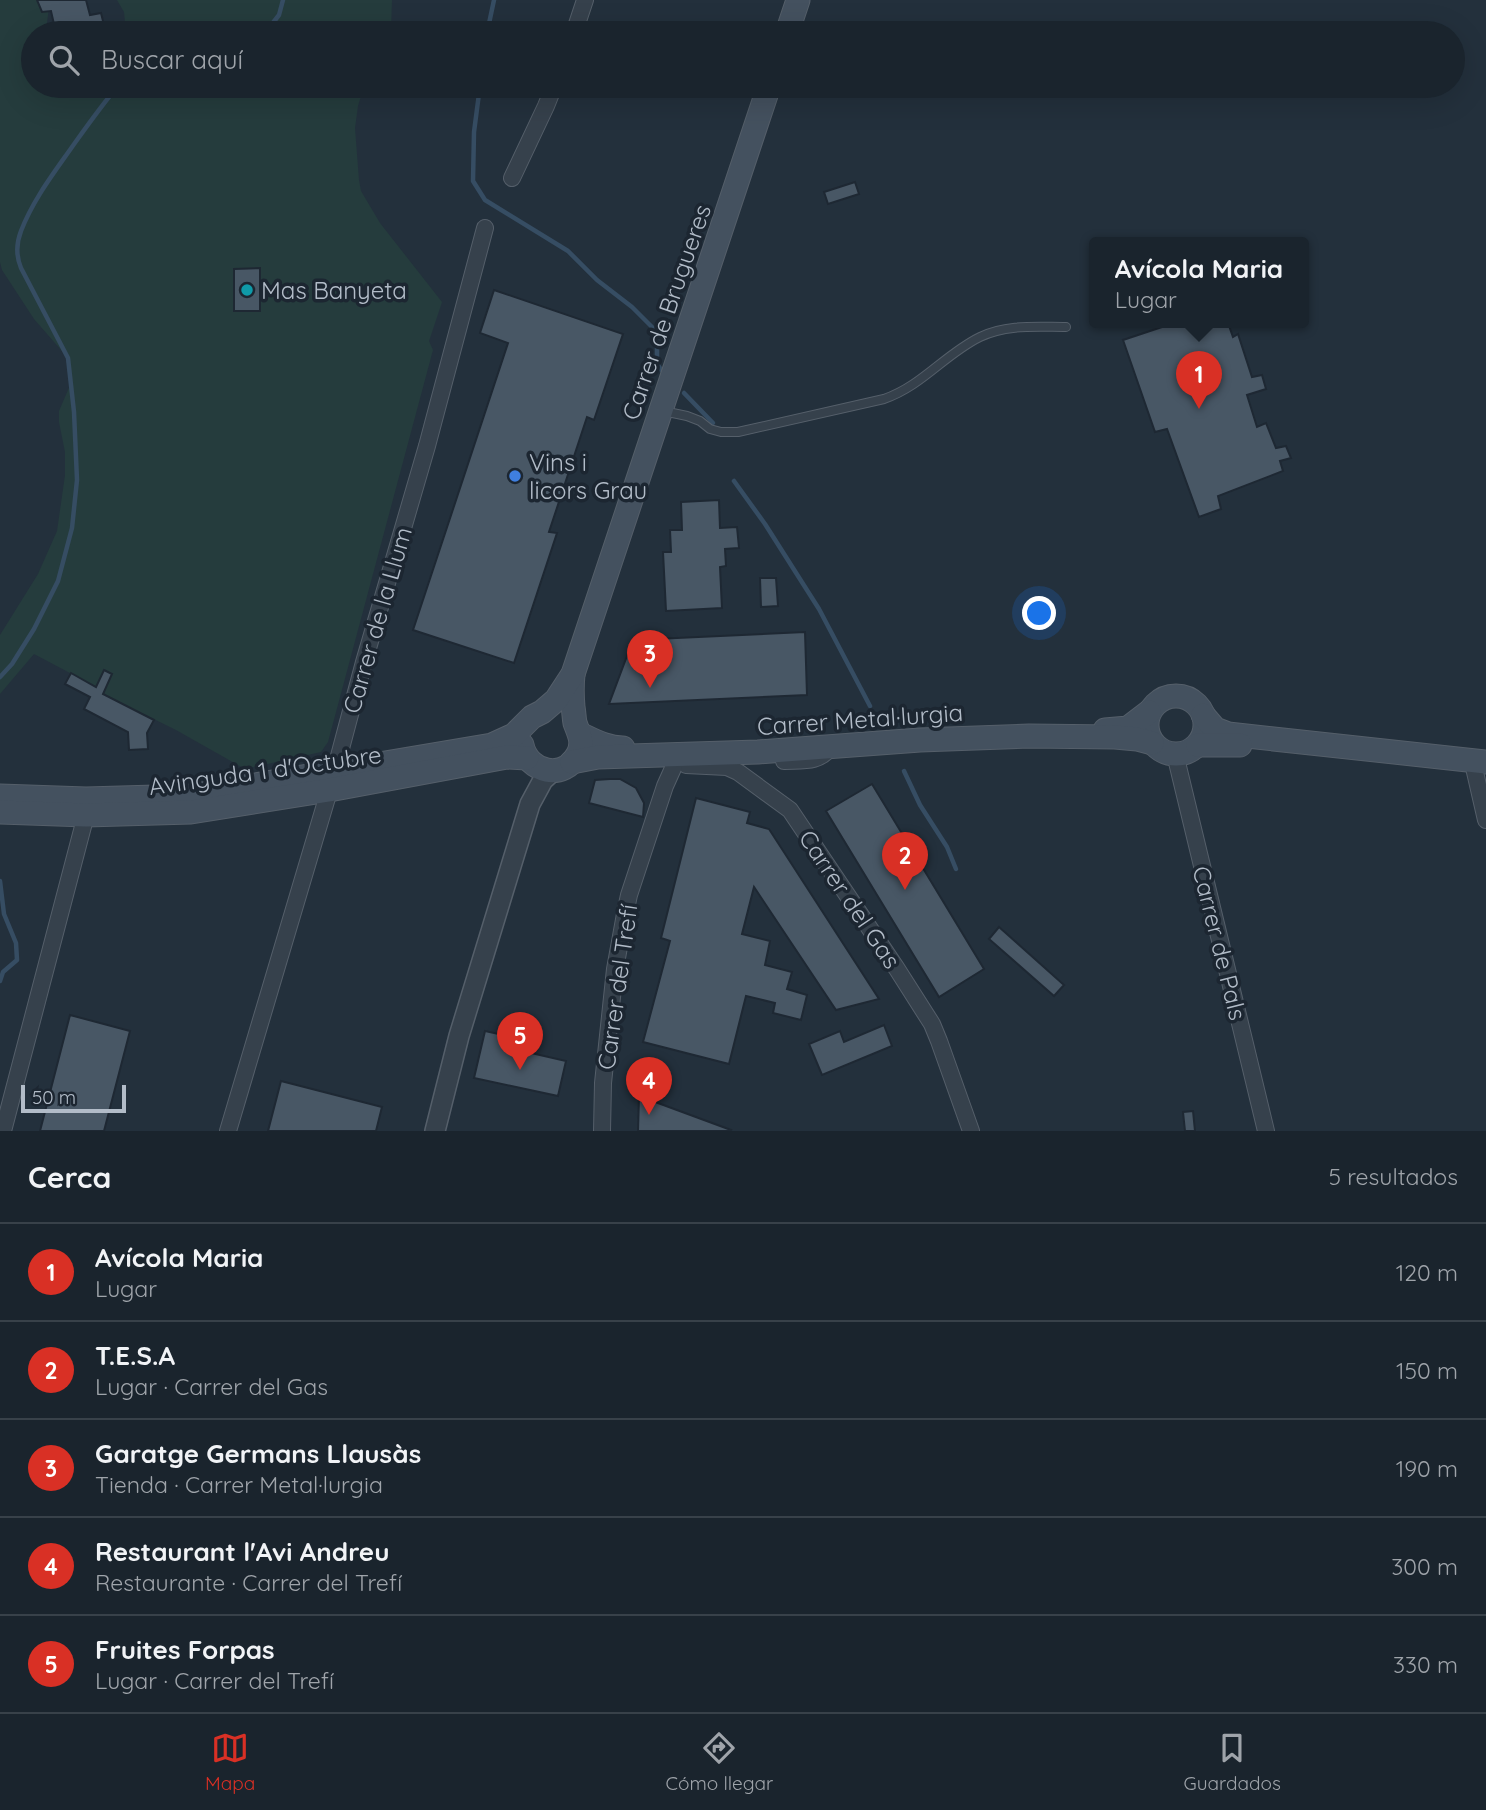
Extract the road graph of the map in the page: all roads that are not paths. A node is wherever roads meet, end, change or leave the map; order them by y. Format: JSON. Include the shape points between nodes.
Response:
{"nodes":[{"id":1,"x":585,"y":0,"type":"edge"},
{"id":2,"x":798,"y":0,"type":"edge"},
{"id":3,"x":578,"y":21,"type":"edge"},
{"id":4,"x":791,"y":21,"type":"edge"},
{"id":5,"x":550,"y":98,"type":"edge"},
{"id":6,"x":765,"y":98,"type":"edge"},
{"id":7,"x":512,"y":178,"type":"dead end"},
{"id":8,"x":485,"y":228,"type":"dead end"},
{"id":9,"x":1066,"y":327,"type":"dead end"},
{"id":10,"x":660,"y":410,"type":"junction"},
{"id":11,"x":573,"y":674,"type":"junction"},
{"id":12,"x":1149,"y":712,"type":"junction"},
{"id":13,"x":1203,"y":715,"type":"junction"},
{"id":14,"x":534,"y":719,"type":"junction"},
{"id":15,"x":578,"y":728,"type":"junction"},
{"id":16,"x":1152,"y":743,"type":"junction"},
{"id":17,"x":1198,"y":744,"type":"junction"},
{"id":18,"x":830,"y":747,"type":"junction"},
{"id":19,"x":493,"y":753,"type":"junction"},
{"id":20,"x":1175,"y":754,"type":"junction"},
{"id":21,"x":650,"y":755,"type":"junction"},
{"id":22,"x":528,"y":760,"type":"junction"},
{"id":23,"x":563,"y":766,"type":"junction"},
{"id":24,"x":674,"y":766,"type":"junction"},
{"id":25,"x":1479,"y":766,"type":"edge"},
{"id":26,"x":727,"y":767,"type":"junction"},
{"id":27,"x":332,"y":781,"type":"junction"},
{"id":28,"x":0,"y":796,"type":"edge"},
{"id":29,"x":530,"y":804,"type":"junction"},
{"id":30,"x":86,"y":807,"type":"junction"},
{"id":31,"x":0,"y":812,"type":"edge"},
{"id":32,"x":1486,"y":820,"type":"edge"},
{"id":33,"x":2,"y":1131,"type":"edge"},
{"id":34,"x":228,"y":1131,"type":"edge"},
{"id":35,"x":435,"y":1131,"type":"edge"},
{"id":36,"x":602,"y":1131,"type":"edge"},
{"id":37,"x":971,"y":1131,"type":"edge"},
{"id":38,"x":1266,"y":1131,"type":"edge"}],
"edges":[{"from":1,"to":3,"type":"street"},
{"from":2,"to":4,"type":"main road"},
{"from":5,"to":7,"type":"street"},
{"from":6,"to":10,"type":"main road","name":"Carrer de Brugueres"},
{"from":8,"to":27,"type":"street","name":"Carrer de la Llum"},
{"from":9,"to":10,"type":"lane","via":[[1003,329],[963,347],[901,393],[738,432],[710,429],[687,415]]},
{"from":10,"to":11,"type":"main road","name":"Carrer de Brugueres"},
{"from":11,"to":14,"type":"main road","via":[[556,700]]},
{"from":11,"to":15,"type":"main road","via":[[572,703]]},
{"from":12,"to":13,"type":"main road","via":[[1161,700],[1177,696],[1193,701]]},
{"from":12,"to":15,"type":"main road","name":"Carrer Metal·lurgia","via":[[1128,728],[1108,730],[874,734],[620,748],[602,745]]},
{"from":12,"to":16,"type":"main road","via":[[1146,726]]},
{"from":13,"to":17,"type":"main road","via":[[1204,730]]},
{"from":13,"to":25,"type":"main road","via":[[1215,729],[1228,734]]},
{"from":14,"to":15,"type":"main road","via":[[552,711],[563,713]]},
{"from":14,"to":19,"type":"main road"},
{"from":14,"to":22,"type":"main road","via":[[521,742]]},
{"from":15,"to":23,"type":"main road","via":[[579,752]]},
{"from":16,"to":18,"type":"main road","name":"Carrer Metal·lurgia","via":[[1115,737],[1029,736]]},
{"from":16,"to":20,"type":"main road"},
{"from":17,"to":20,"type":"main road"},
{"from":17,"to":25,"type":"main road"},
{"from":18,"to":21,"type":"main road","name":"Carrer Metal·lurgia"},
{"from":18,"to":26,"type":"street","via":[[814,760],[738,762]]},
{"from":19,"to":22,"type":"main road"},
{"from":19,"to":27,"type":"main road","name":"Avinguda 1 d'Octubre"},
{"from":20,"to":38,"type":"street","name":"Carrer de Pals"},
{"from":21,"to":23,"type":"main road","name":"Carrer Metal·lurgia","via":[[598,757]]},
{"from":21,"to":24,"type":"street","name":"Carrer del Gas"},
{"from":22,"to":23,"type":"main road","via":[[539,768]]},
{"from":22,"to":29,"type":"street"},
{"from":23,"to":29,"type":"street","via":[[543,780]]},
{"from":24,"to":26,"type":"street","name":"Carrer del Gas"},
{"from":24,"to":36,"type":"street","name":"Carrer del Trefí","via":[[625,914],[615,969]]},
{"from":25,"to":32,"type":"street"},
{"from":26,"to":37,"type":"street","name":"Carrer del Gas","via":[[790,810],[805,831],[932,1024]]},
{"from":27,"to":30,"type":"main road","name":"Avinguda 1 d'Octubre"},
{"from":27,"to":34,"type":"street","name":"Carrer de la Llum"},
{"from":28,"to":30,"type":"main road","name":"Avinguda 1 d'Octubre"},
{"from":29,"to":35,"type":"street","via":[[459,1035]]},
{"from":30,"to":31,"type":"main road","name":"Avinguda 1 d'Octubre"},
{"from":30,"to":33,"type":"street"}]}
